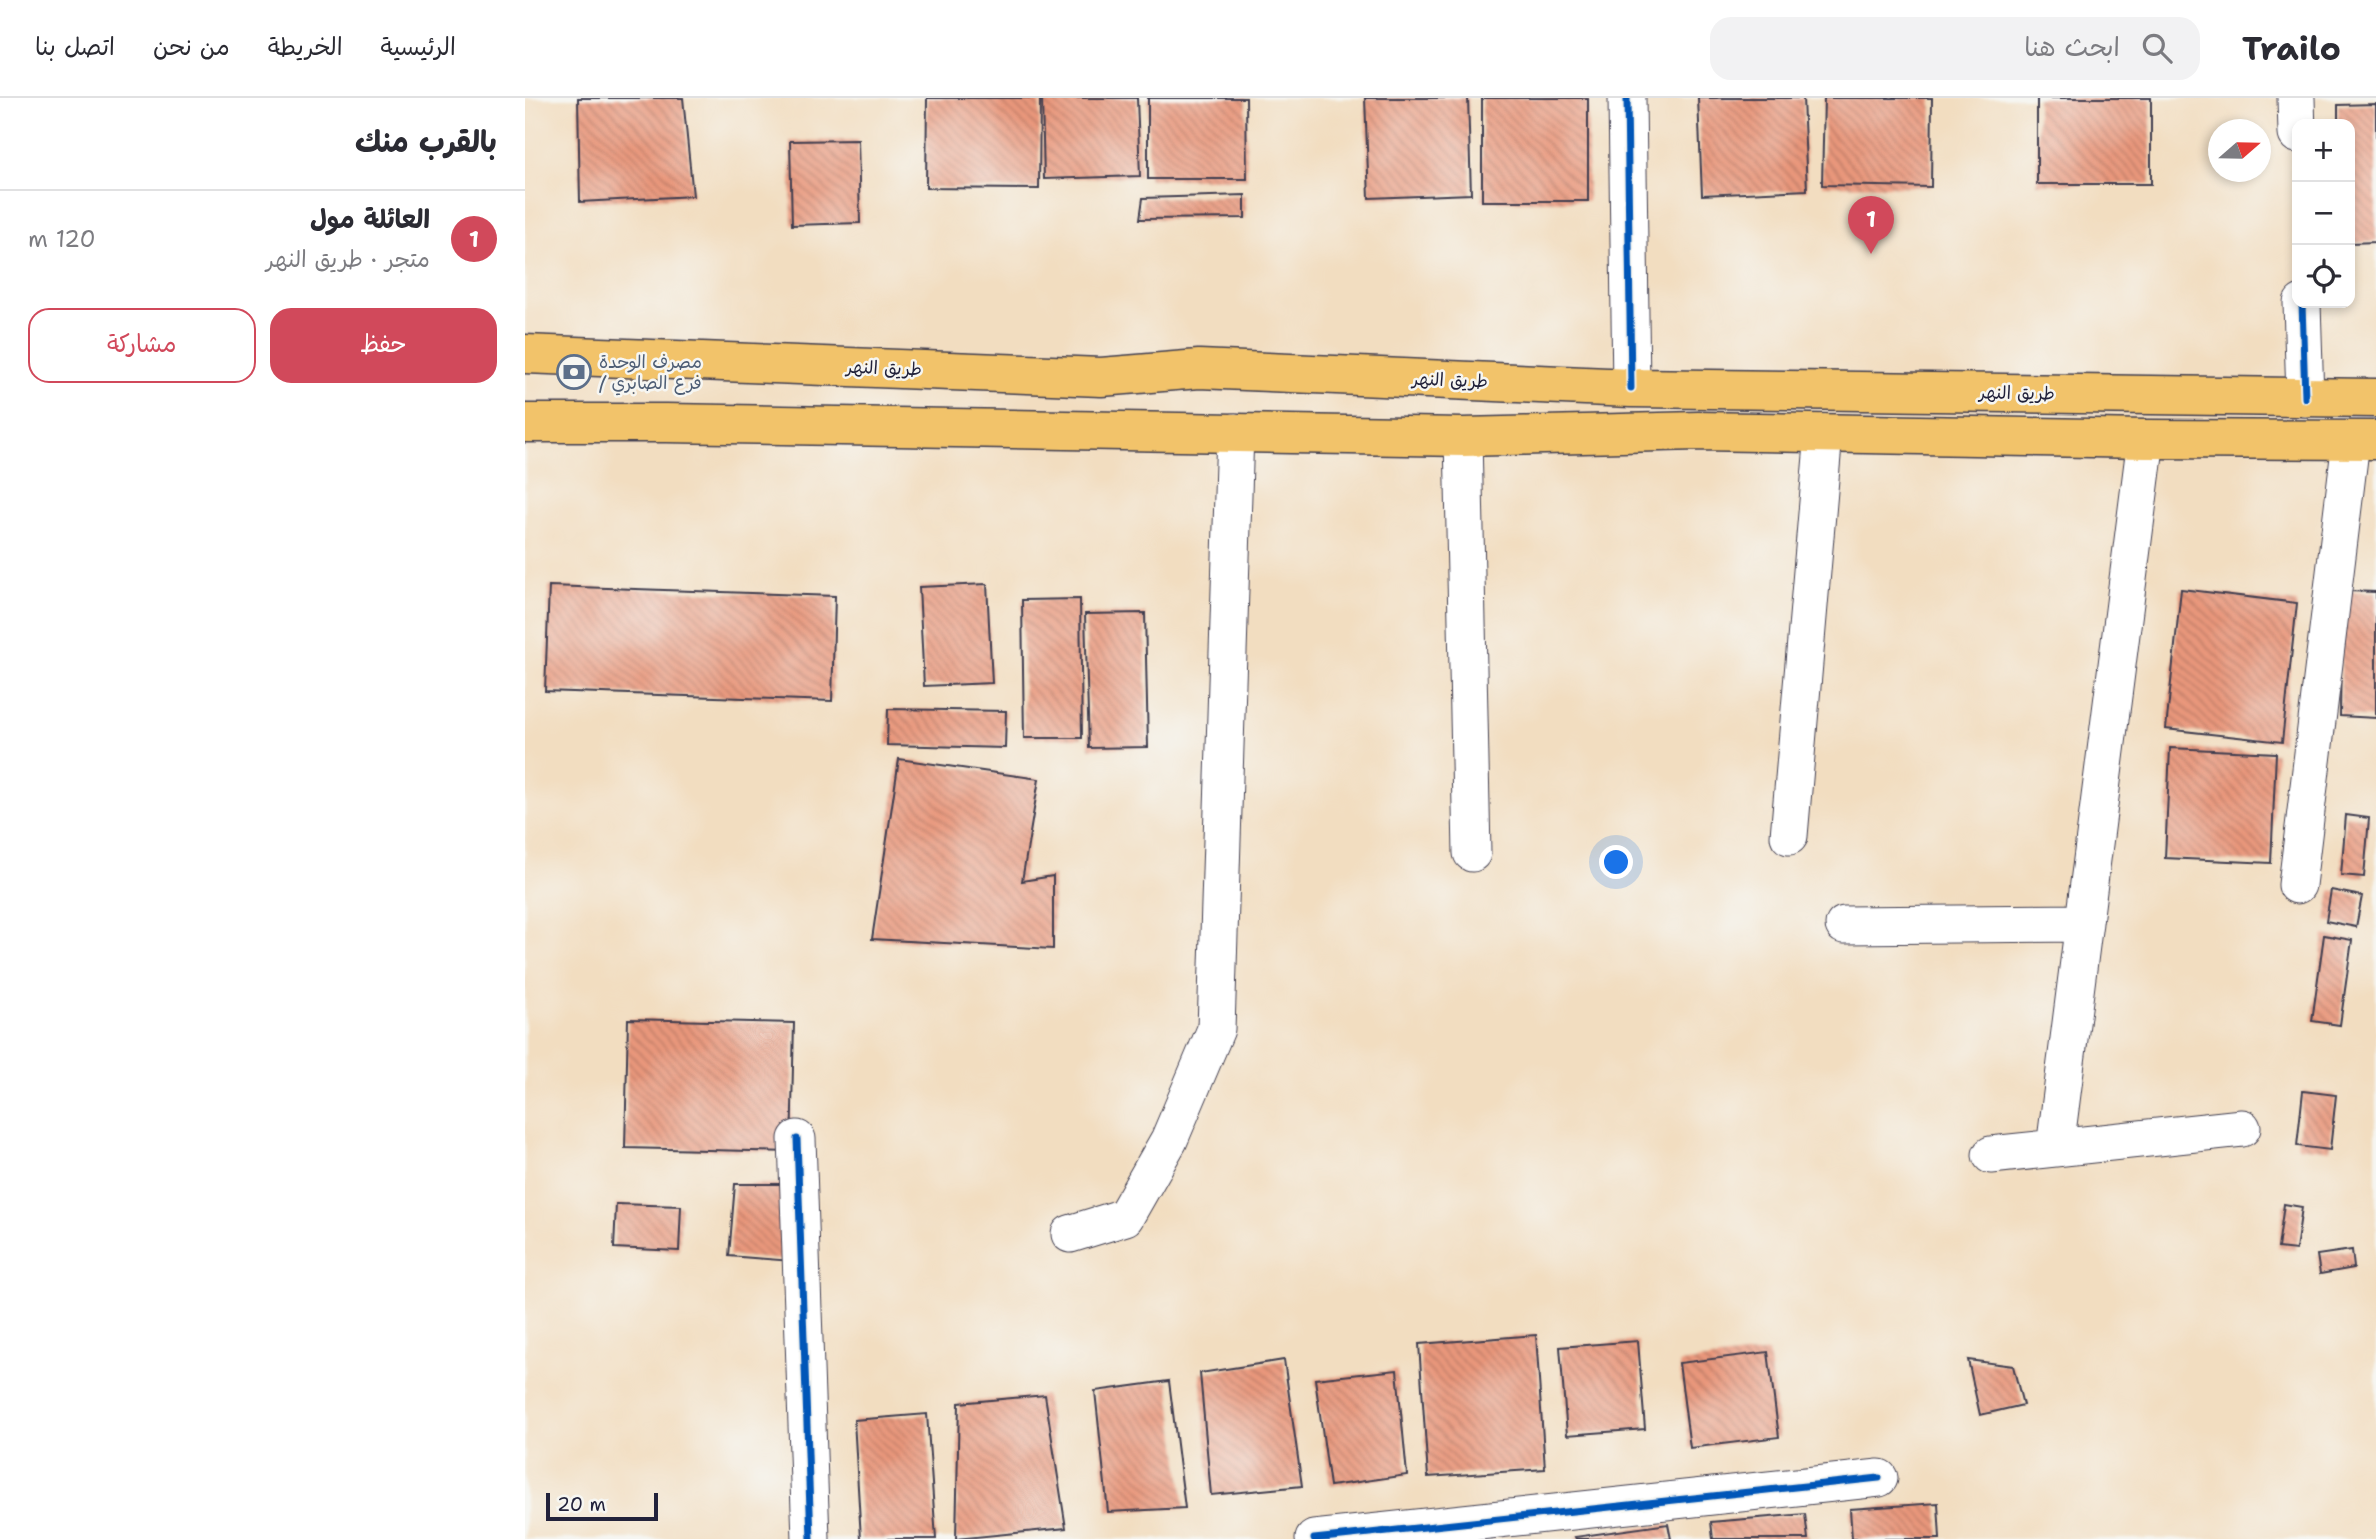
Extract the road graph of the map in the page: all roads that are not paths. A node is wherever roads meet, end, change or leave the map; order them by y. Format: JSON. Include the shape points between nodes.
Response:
{"nodes":[{"id":1,"x":1627,"y":98,"type":"edge"},
{"id":2,"x":2296,"y":98,"type":"edge"},
{"id":3,"x":2297,"y":119,"type":"edge"},
{"id":4,"x":2302,"y":308,"type":"edge"},
{"id":5,"x":525,"y":354,"type":"edge"},
{"id":6,"x":1242,"y":372,"type":"junction"},
{"id":7,"x":1631,"y":388,"type":"junction"},
{"id":8,"x":2305,"y":398,"type":"junction"},
{"id":9,"x":2376,"y":398,"type":"edge"},
{"id":10,"x":525,"y":423,"type":"edge"},
{"id":11,"x":1235,"y":432,"type":"junction"},
{"id":12,"x":1824,"y":433,"type":"junction"},
{"id":13,"x":1463,"y":437,"type":"junction"},
{"id":14,"x":2146,"y":439,"type":"junction"},
{"id":15,"x":2363,"y":441,"type":"edge"},
{"id":16,"x":1789,"y":836,"type":"dead end"},
{"id":17,"x":1472,"y":853,"type":"dead end"},
{"id":18,"x":2297,"y":885,"type":"dead end"},
{"id":19,"x":2084,"y":923,"type":"junction"},
{"id":20,"x":1844,"y":925,"type":"dead end"},
{"id":21,"x":2242,"y":1128,"type":"dead end"},
{"id":22,"x":797,"y":1139,"type":"dead end"},
{"id":23,"x":2055,"y":1148,"type":"junction"},
{"id":24,"x":1991,"y":1155,"type":"dead end"},
{"id":25,"x":1070,"y":1234,"type":"dead end"},
{"id":26,"x":1879,"y":1478,"type":"dead end"},
{"id":27,"x":1375,"y":1536,"type":"edge"},
{"id":28,"x":811,"y":1539,"type":"edge"},
{"id":29,"x":1314,"y":1539,"type":"edge"}],
"edges":[{"from":1,"to":7,"type":"street"},
{"from":2,"to":3,"type":"street"},
{"from":4,"to":8,"type":"street"},
{"from":5,"to":6,"type":"main road","name":"طريق النهر","via":[[1101,377],[1199,369]]},
{"from":6,"to":7,"type":"main road","name":"طريق النهر"},
{"from":6,"to":11,"type":"main road"},
{"from":7,"to":8,"type":"main road","name":"طريق النهر"},
{"from":8,"to":9,"type":"main road","name":"طريق النهر"},
{"from":10,"to":11,"type":"main road"},
{"from":11,"to":13,"type":"main road"},
{"from":11,"to":25,"type":"street","via":[[1216,1030],[1169,1140],[1125,1217]]},
{"from":12,"to":13,"type":"main road"},
{"from":12,"to":14,"type":"main road"},
{"from":12,"to":16,"type":"street"},
{"from":13,"to":17,"type":"street"},
{"from":14,"to":15,"type":"main road"},
{"from":14,"to":19,"type":"street"},
{"from":15,"to":18,"type":"street"},
{"from":19,"to":20,"type":"street"},
{"from":19,"to":23,"type":"street"},
{"from":21,"to":23,"type":"street"},
{"from":22,"to":28,"type":"street"},
{"from":23,"to":24,"type":"street"},
{"from":26,"to":27,"type":"street"},
{"from":27,"to":29,"type":"street"}]}
